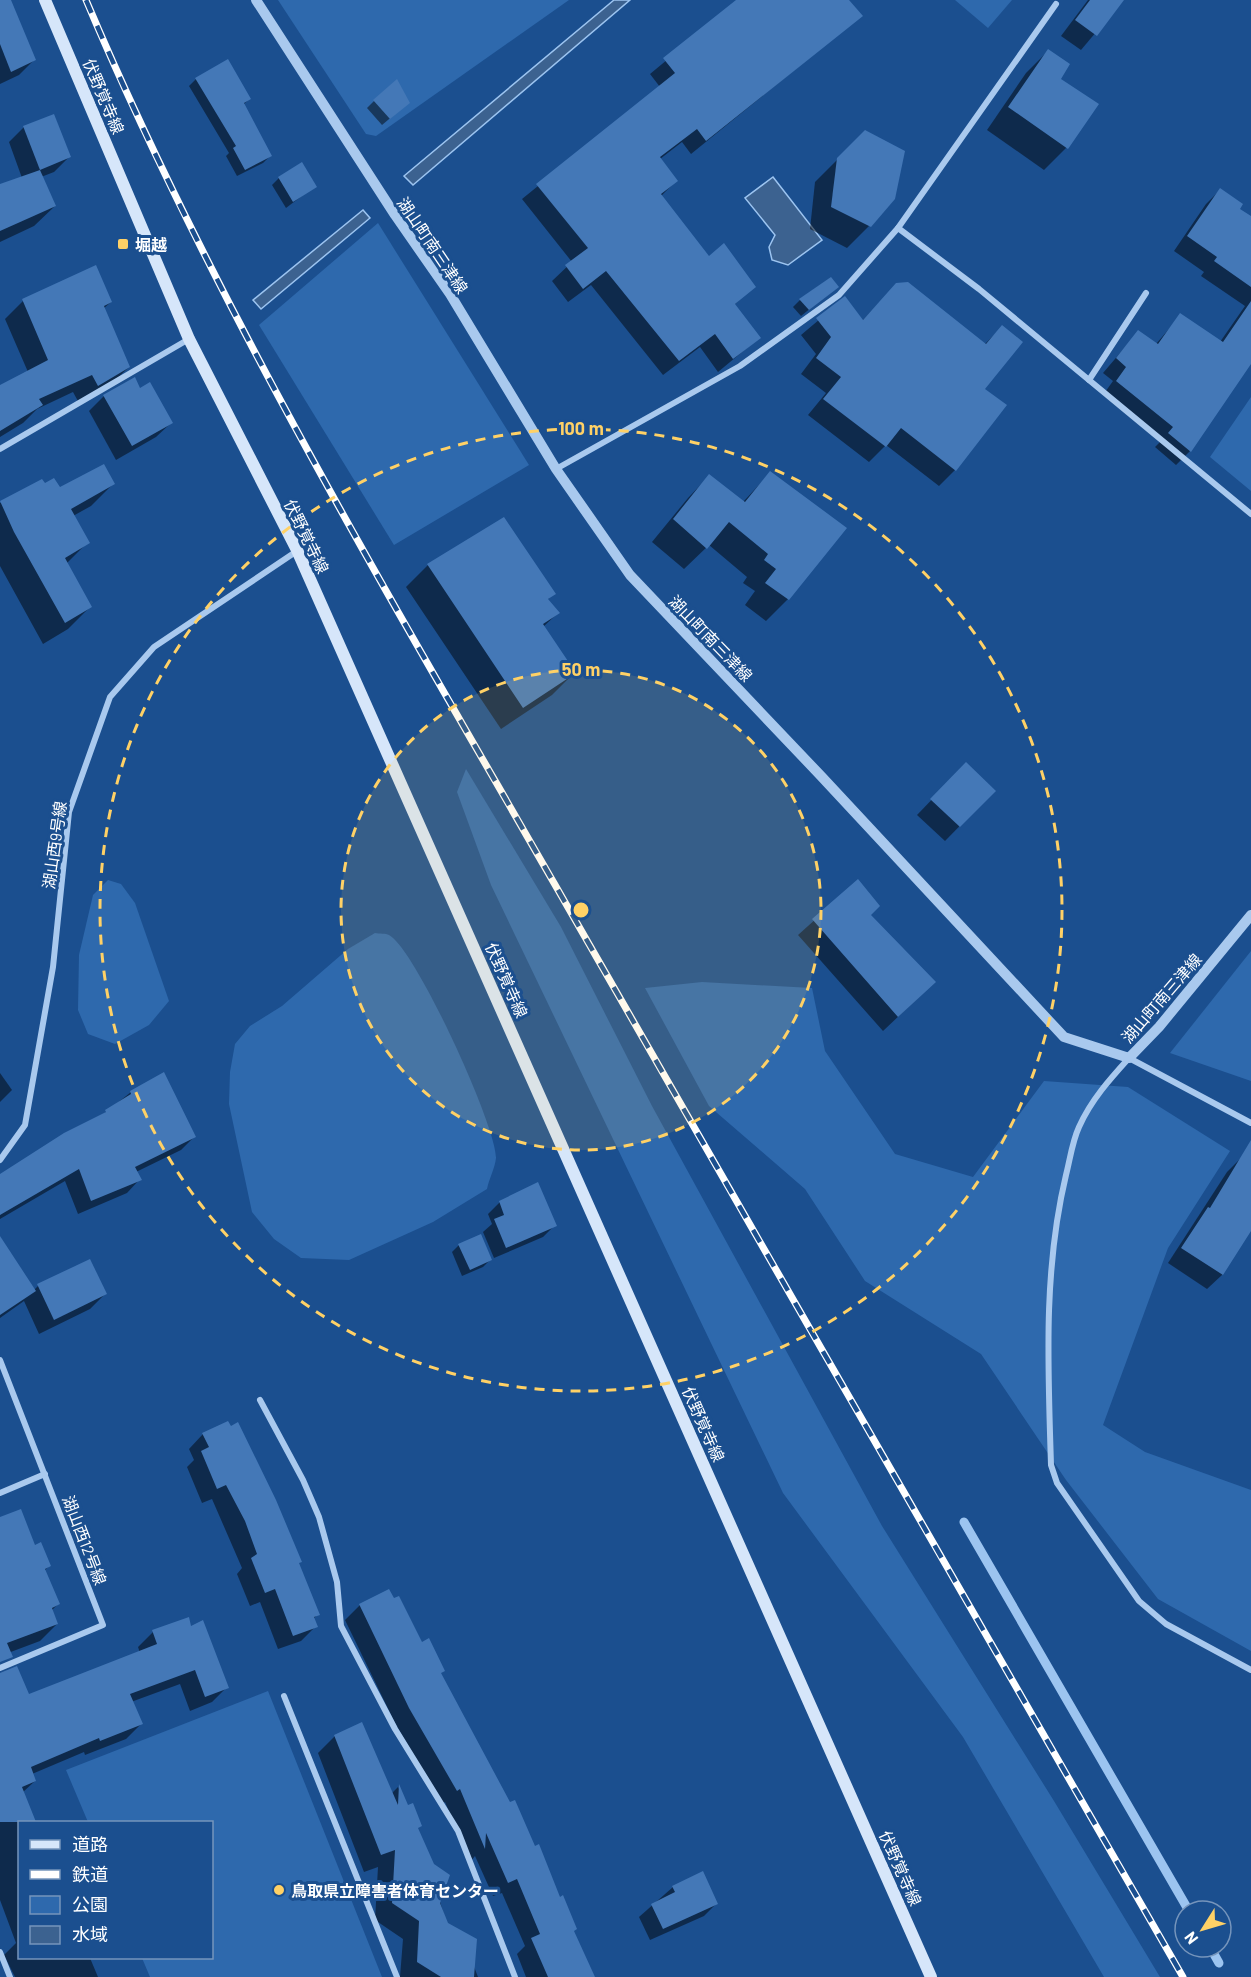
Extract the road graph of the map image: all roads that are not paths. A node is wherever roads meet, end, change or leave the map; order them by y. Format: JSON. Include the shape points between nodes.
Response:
{"nodes":[{"id":1,"x":45,"y":0,"type":"edge"},
{"id":2,"x":256,"y":0,"type":"edge"},
{"id":3,"x":1056,"y":4,"type":"dead end"},
{"id":4,"x":898,"y":228,"type":"junction"},
{"id":5,"x":1146,"y":292,"type":"dead end"},
{"id":6,"x":189,"y":339,"type":"junction"},
{"id":7,"x":1089,"y":380,"type":"junction"},
{"id":8,"x":0,"y":448,"type":"edge"},
{"id":9,"x":556,"y":468,"type":"junction"},
{"id":10,"x":1251,"y":514,"type":"edge"},
{"id":11,"x":297,"y":550,"type":"junction"},
{"id":12,"x":1251,"y":915,"type":"edge"},
{"id":13,"x":1129,"y":1058,"type":"junction"},
{"id":14,"x":1251,"y":1123,"type":"edge"},
{"id":15,"x":0,"y":1160,"type":"edge"},
{"id":16,"x":0,"y":1360,"type":"edge"},
{"id":17,"x":260,"y":1400,"type":"dead end"},
{"id":18,"x":45,"y":1474,"type":"junction"},
{"id":19,"x":0,"y":1493,"type":"edge"},
{"id":20,"x":0,"y":1668,"type":"edge"},
{"id":21,"x":1251,"y":1670,"type":"edge"},
{"id":22,"x":284,"y":1696,"type":"dead end"},
{"id":23,"x":0,"y":1952,"type":"edge"},
{"id":24,"x":10,"y":1977,"type":"edge"},
{"id":25,"x":397,"y":1977,"type":"edge"},
{"id":26,"x":515,"y":1977,"type":"edge"},
{"id":27,"x":931,"y":1977,"type":"edge"}],
"edges":[{"from":1,"to":6,"type":"main road","name":"伏野覚寺線"},
{"from":2,"to":9,"type":"street","name":"湖山町南三津線","via":[[450,294]]},
{"from":3,"to":4,"type":"street"},
{"from":4,"to":7,"type":"street"},
{"from":4,"to":9,"type":"street","via":[[839,295],[740,366]]},
{"from":5,"to":7,"type":"street"},
{"from":6,"to":8,"type":"street"},
{"from":6,"to":11,"type":"main road","name":"伏野覚寺線"},
{"from":7,"to":10,"type":"street"},
{"from":9,"to":13,"type":"street","name":"湖山町南三津線","via":[[630,575],[1064,1037]]},
{"from":11,"to":15,"type":"street","name":"湖山西9号線","via":[[154,647],[110,697],[69,812],[53,967],[25,1125]]},
{"from":11,"to":27,"type":"main road","name":"伏野覚寺線"},
{"from":12,"to":13,"type":"street","name":"湖山町南三津線"},
{"from":13,"to":14,"type":"street"},
{"from":13,"to":21,"type":"street","via":[[1097,1094],[1078,1128],[1058,1209],[1048,1286],[1051,1465],[1057,1484],[1139,1601],[1166,1624]]},
{"from":16,"to":18,"type":"street","name":"湖山西12号線"},
{"from":17,"to":26,"type":"street","via":[[320,1517],[337,1582],[341,1626],[395,1729],[458,1831]]},
{"from":18,"to":19,"type":"street"},
{"from":18,"to":20,"type":"street","name":"湖山西12号線","via":[[103,1625]]},
{"from":22,"to":25,"type":"street"},
{"from":23,"to":24,"type":"street"}]}
